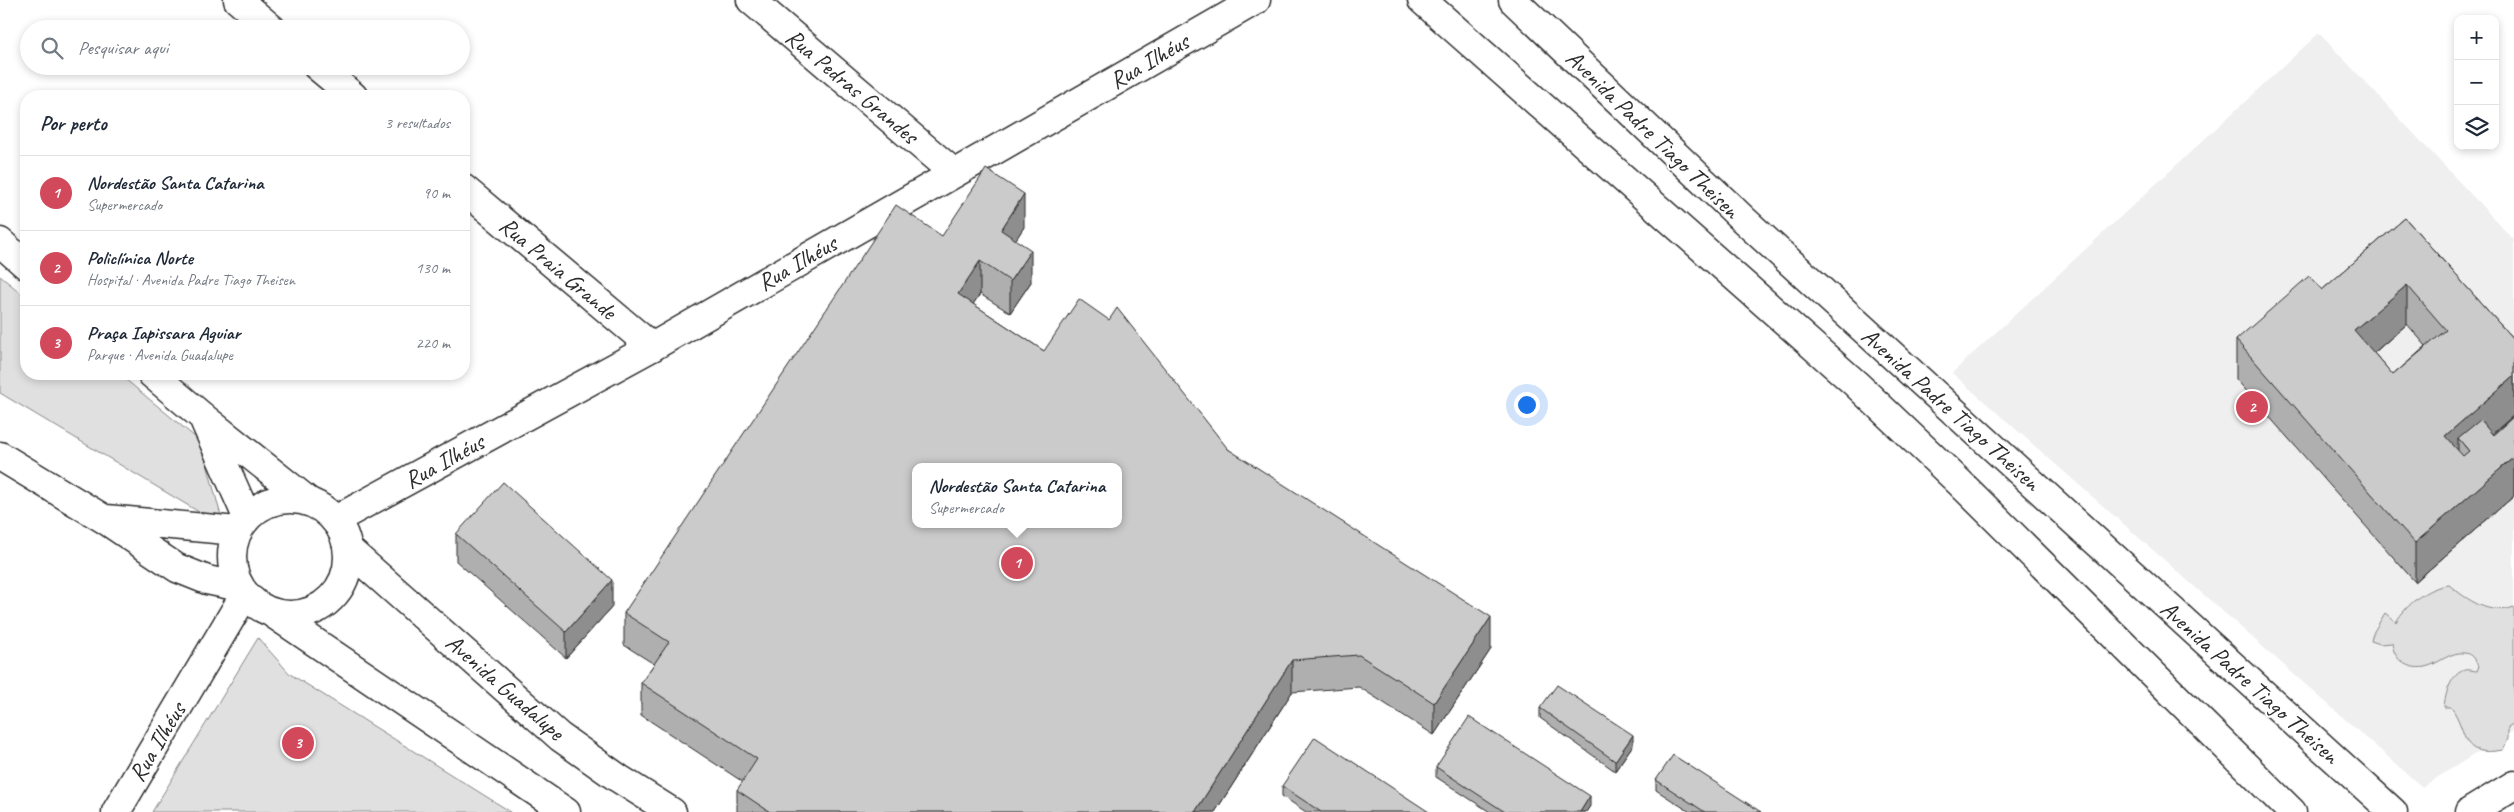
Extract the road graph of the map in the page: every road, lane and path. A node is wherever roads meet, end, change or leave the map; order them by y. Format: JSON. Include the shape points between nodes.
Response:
{"nodes":[{"id":1,"x":238,"y":0,"type":"edge"},
{"id":2,"x":751,"y":0,"type":"edge"},
{"id":3,"x":1256,"y":0,"type":"edge"},
{"id":4,"x":1422,"y":0,"type":"edge"},
{"id":5,"x":1513,"y":0,"type":"edge"},
{"id":6,"x":261,"y":20,"type":"edge"},
{"id":7,"x":328,"y":75,"type":"edge"},
{"id":8,"x":346,"y":90,"type":"edge"},
{"id":9,"x":954,"y":173,"type":"junction"},
{"id":10,"x":470,"y":194,"type":"edge"},
{"id":11,"x":0,"y":242,"type":"edge"},
{"id":12,"x":20,"y":260,"type":"edge"},
{"id":13,"x":652,"y":347,"type":"junction"},
{"id":14,"x":159,"y":380,"type":"edge"},
{"id":15,"x":204,"y":418,"type":"junction"},
{"id":16,"x":0,"y":456,"type":"edge"},
{"id":17,"x":308,"y":501,"type":"junction"},
{"id":18,"x":104,"y":519,"type":"junction"},
{"id":19,"x":335,"y":520,"type":"junction"},
{"id":20,"x":242,"y":524,"type":"junction"},
{"id":21,"x":349,"y":550,"type":"junction"},
{"id":22,"x":243,"y":591,"type":"junction"},
{"id":23,"x":272,"y":613,"type":"junction"},
{"id":24,"x":2514,"y":785,"type":"edge"},
{"id":25,"x":116,"y":812,"type":"edge"},
{"id":26,"x":566,"y":812,"type":"edge"},
{"id":27,"x":672,"y":812,"type":"edge"},
{"id":28,"x":2292,"y":812,"type":"edge"},
{"id":29,"x":2393,"y":812,"type":"edge"},
{"id":30,"x":2470,"y":812,"type":"edge"}],
"edges":[{"from":1,"to":6,"type":"street"},
{"from":2,"to":9,"type":"street","name":"Rua Pedras Grandes"},
{"from":3,"to":9,"type":"street","name":"Rua Ilhéus"},
{"from":4,"to":28,"type":"street","name":"Avenida Padre Tiago Theisen","via":[[1856,384]]},
{"from":5,"to":29,"type":"street","name":"Avenida Padre Tiago Theisen","via":[[1745,221]]},
{"from":7,"to":8,"type":"street"},
{"from":9,"to":13,"type":"street","name":"Rua Ilhéus"},
{"from":10,"to":13,"type":"street","name":"Rua Praia Grande"},
{"from":11,"to":12,"type":"street"},
{"from":13,"to":19,"type":"street","name":"Rua Ilhéus"},
{"from":14,"to":15,"type":"street"},
{"from":15,"to":17,"type":"street"},
{"from":15,"to":20,"type":"street"},
{"from":16,"to":18,"type":"street"},
{"from":17,"to":19,"type":"street","via":[[323,508]]},
{"from":17,"to":20,"type":"street","via":[[292,498],[275,500],[259,506]]},
{"from":18,"to":20,"type":"street"},
{"from":18,"to":22,"type":"street","via":[[177,568]]},
{"from":19,"to":21,"type":"street","via":[[344,532]]},
{"from":20,"to":22,"type":"street","via":[[232,547],[232,563]]},
{"from":21,"to":23,"type":"street","via":[[343,582],[321,607],[305,613]]},
{"from":21,"to":27,"type":"street","name":"Avenida Guadalupe","via":[[560,737]]},
{"from":22,"to":23,"type":"street","via":[[257,605]]},
{"from":22,"to":25,"type":"street","name":"Rua Ilhéus"},
{"from":23,"to":26,"type":"street"},
{"from":24,"to":30,"type":"street"}]}
